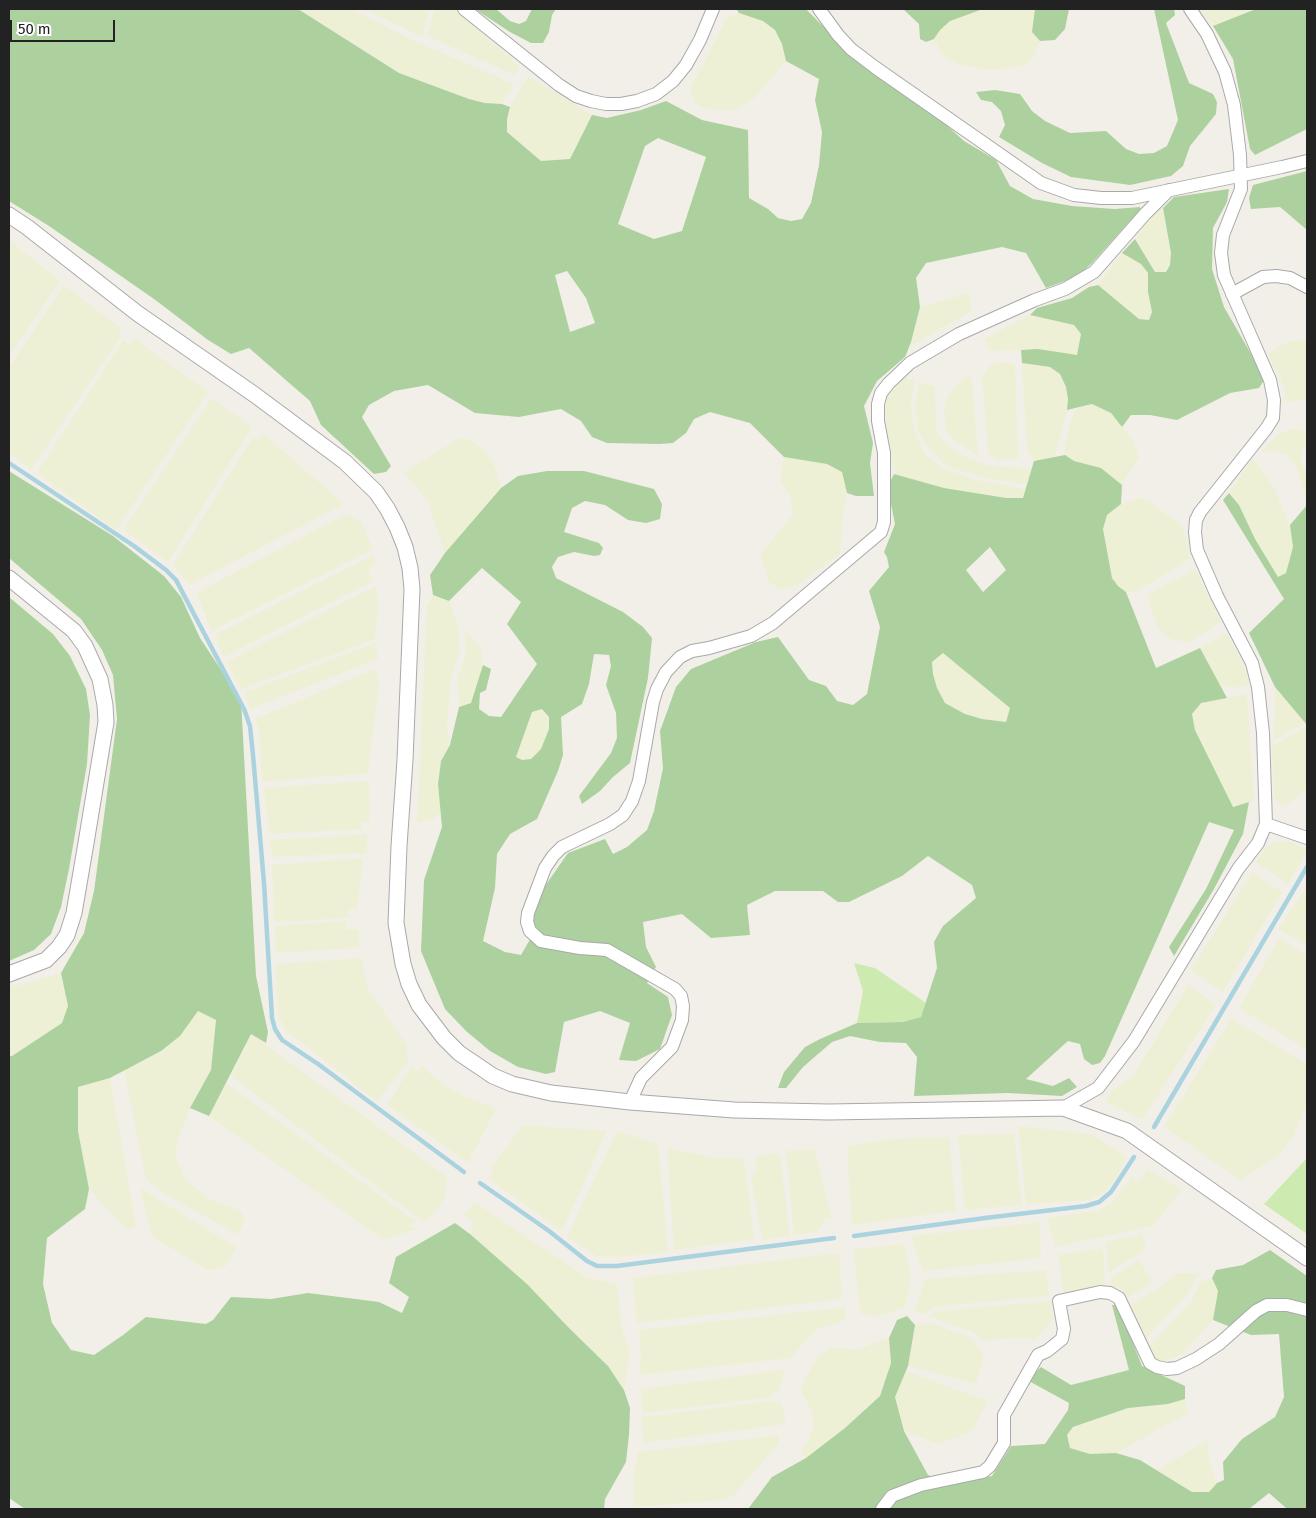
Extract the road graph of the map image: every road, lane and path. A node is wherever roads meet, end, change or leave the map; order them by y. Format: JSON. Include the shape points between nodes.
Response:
{"nodes":[{"id":1,"x":464,"y":9,"type":"edge"},
{"id":2,"x":713,"y":9,"type":"edge"},
{"id":3,"x":819,"y":9,"type":"edge"},
{"id":4,"x":1190,"y":9,"type":"edge"},
{"id":5,"x":1307,"y":161,"type":"edge"},
{"id":6,"x":1241,"y":176,"type":"junction"},
{"id":7,"x":1169,"y":190,"type":"junction"},
{"id":8,"x":9,"y":215,"type":"edge"},
{"id":9,"x":1307,"y":287,"type":"edge"},
{"id":10,"x":1232,"y":294,"type":"junction"},
{"id":11,"x":9,"y":578,"type":"edge"},
{"id":12,"x":1266,"y":824,"type":"junction"},
{"id":13,"x":1307,"y":838,"type":"edge"},
{"id":14,"x":9,"y":974,"type":"edge"},
{"id":15,"x":630,"y":1102,"type":"junction"},
{"id":16,"x":1063,"y":1108,"type":"junction"},
{"id":17,"x":1307,"y":1258,"type":"edge"},
{"id":18,"x":1307,"y":1310,"type":"edge"},
{"id":19,"x":882,"y":1509,"type":"edge"}],
"edges":[{"from":1,"to":2,"type":"street","via":[[576,96],[591,102],[622,104],[656,94],[674,81],[700,40]]},
{"from":3,"to":7,"type":"street","via":[[851,49],[1041,184],[1074,195],[1101,198],[1132,198]]},
{"from":4,"to":6,"type":"street","via":[[1207,34],[1225,72],[1234,105]]},
{"from":5,"to":6,"type":"street"},
{"from":6,"to":7,"type":"street"},
{"from":6,"to":10,"type":"street","via":[[1241,189],[1223,235],[1221,252],[1224,275]]},
{"from":7,"to":15,"type":"street","via":[[1094,272],[1065,289],[959,334],[910,363],[889,383],[878,404],[884,453],[884,522],[881,532],[773,623],[751,636],[680,657],[666,672],[657,689],[632,801],[623,815],[610,824],[562,847],[545,868],[528,913],[530,931],[541,941],[607,950],[670,986],[681,996],[682,1020],[672,1047],[641,1078]]},
{"from":8,"to":15,"type":"street","via":[[137,313],[315,438],[361,477],[388,508],[405,547],[412,589],[396,923],[409,984],[419,1005],[444,1038],[459,1053],[493,1076],[536,1090]]},
{"from":9,"to":10,"type":"street","via":[[1290,278],[1263,277]]},
{"from":10,"to":12,"type":"street","via":[[1270,380],[1273,418],[1200,512],[1194,532],[1217,596],[1252,663],[1258,687]]},
{"from":11,"to":14,"type":"street","via":[[74,631],[85,646],[100,680],[106,722],[74,913],[67,935],[46,960]]},
{"from":12,"to":13,"type":"street"},
{"from":12,"to":16,"type":"street","via":[[1258,843],[1238,869],[1134,1041],[1098,1088]]},
{"from":15,"to":16,"type":"street","via":[[734,1110],[829,1112]]},
{"from":16,"to":17,"type":"street","via":[[1127,1131]]},
{"from":18,"to":19,"type":"street","via":[[1288,1305],[1267,1305],[1196,1359],[1167,1369],[1150,1364],[1119,1298],[1100,1292],[1060,1301],[1064,1329],[1062,1339],[1038,1355],[1004,1415],[1004,1443],[990,1466],[983,1472],[921,1485],[892,1496]]}]}
